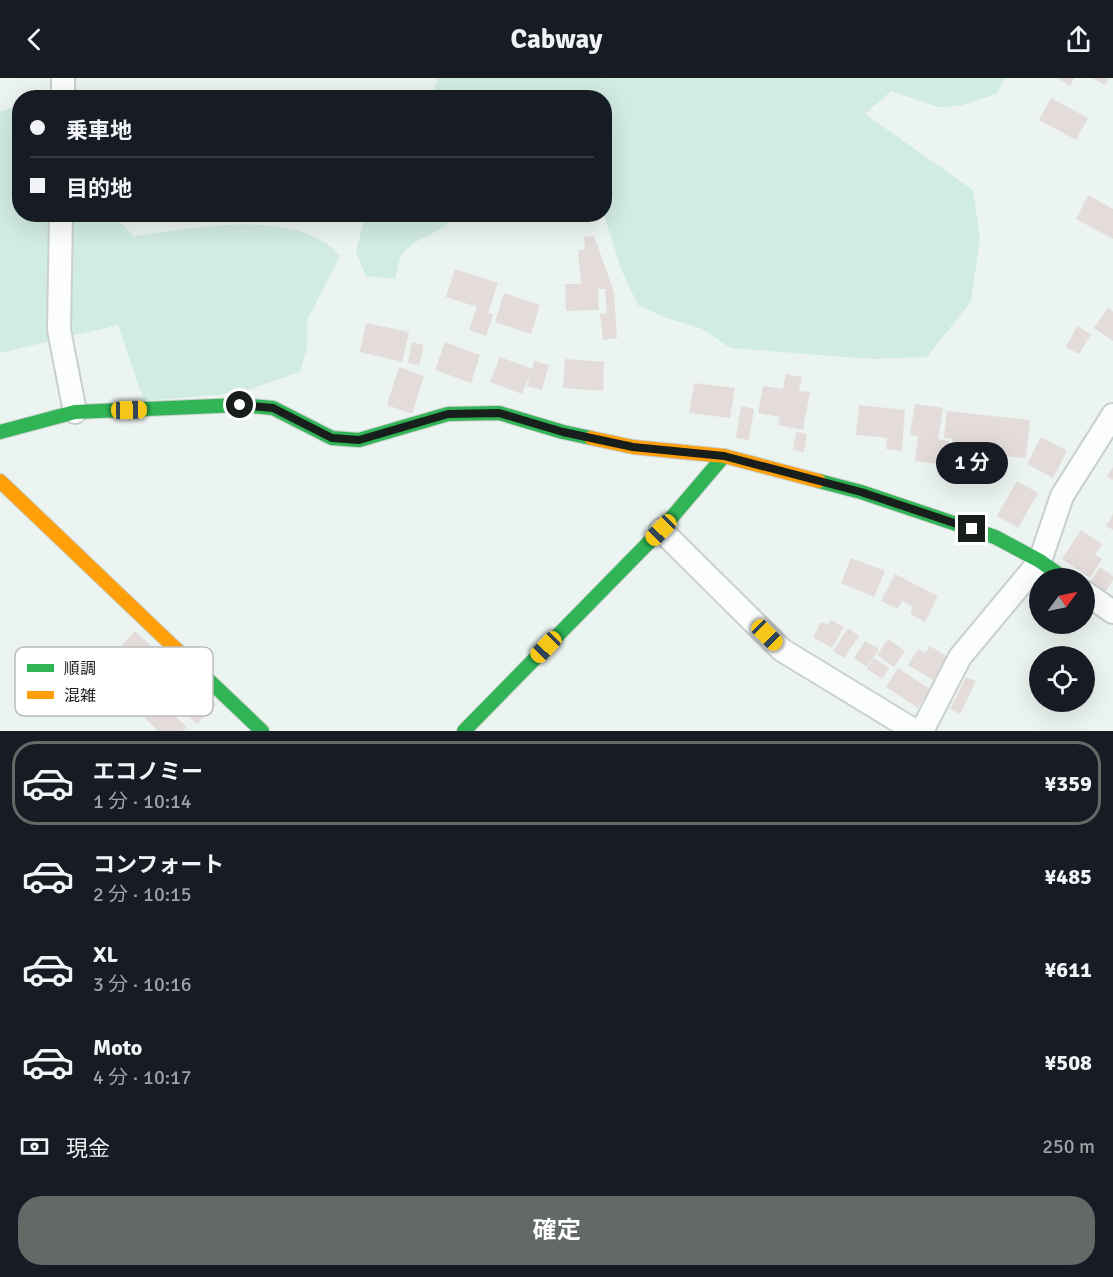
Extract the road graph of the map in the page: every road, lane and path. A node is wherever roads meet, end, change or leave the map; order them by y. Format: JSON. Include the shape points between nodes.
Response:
{"nodes":[{"id":1,"x":61,"y":222,"type":"edge"},
{"id":2,"x":75,"y":412,"type":"junction"},
{"id":3,"x":1113,"y":415,"type":"edge"},
{"id":4,"x":0,"y":432,"type":"edge"},
{"id":5,"x":724,"y":456,"type":"junction"},
{"id":6,"x":0,"y":481,"type":"edge"},
{"id":7,"x":661,"y":530,"type":"junction"},
{"id":8,"x":1040,"y":561,"type":"junction"},
{"id":9,"x":1050,"y":568,"type":"edge"},
{"id":10,"x":1095,"y":600,"type":"edge"},
{"id":11,"x":1113,"y":612,"type":"edge"},
{"id":12,"x":174,"y":647,"type":"edge"},
{"id":13,"x":213,"y":684,"type":"edge"},
{"id":14,"x":262,"y":731,"type":"edge"},
{"id":15,"x":464,"y":731,"type":"edge"},
{"id":16,"x":915,"y":731,"type":"edge"},
{"id":17,"x":922,"y":731,"type":"edge"}],
"edges":[{"from":1,"to":2,"type":"street","via":[[59,330]]},
{"from":2,"to":4,"type":"street"},
{"from":2,"to":5,"type":"street","via":[[240,405],[273,408],[332,438],[359,440],[448,414],[499,413],[633,447]]},
{"from":3,"to":8,"type":"street","via":[[1062,496]]},
{"from":5,"to":7,"type":"street"},
{"from":5,"to":8,"type":"street","via":[[884,499],[994,537]]},
{"from":6,"to":12,"type":"street"},
{"from":7,"to":15,"type":"street"},
{"from":7,"to":16,"type":"street","via":[[782,650]]},
{"from":8,"to":9,"type":"street"},
{"from":8,"to":17,"type":"street","via":[[960,657]]},
{"from":10,"to":11,"type":"street"},
{"from":13,"to":14,"type":"street"}]}
